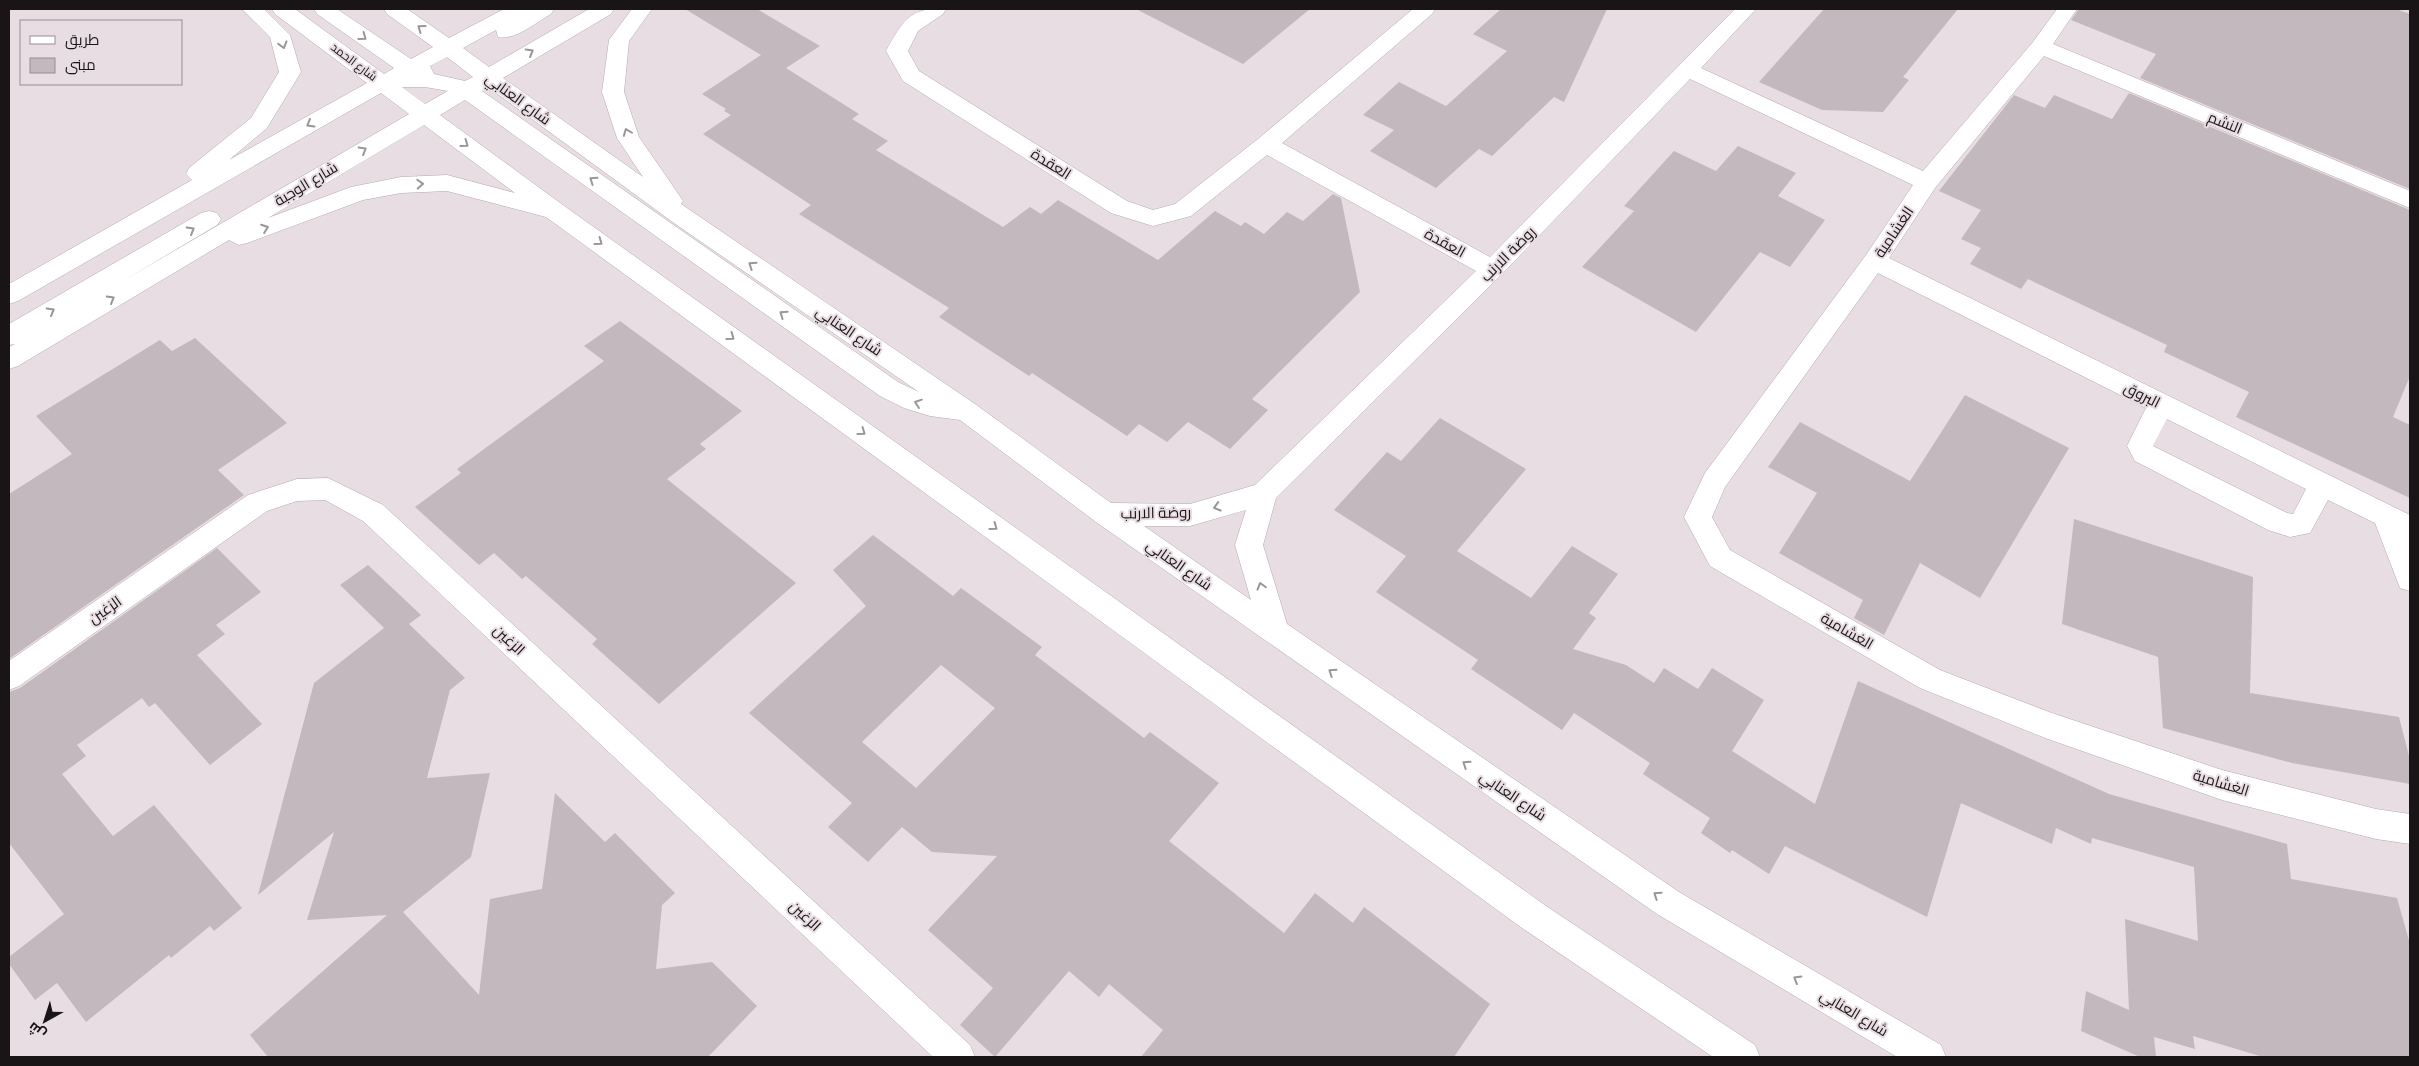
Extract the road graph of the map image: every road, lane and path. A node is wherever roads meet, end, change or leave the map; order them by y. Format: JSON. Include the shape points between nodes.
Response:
{"nodes":[{"id":1,"x":252,"y":9,"type":"edge"},
{"id":2,"x":282,"y":9,"type":"edge"},
{"id":3,"x":324,"y":9,"type":"edge"},
{"id":4,"x":394,"y":9,"type":"edge"},
{"id":5,"x":518,"y":9,"type":"edge"},
{"id":6,"x":544,"y":9,"type":"edge"},
{"id":7,"x":604,"y":9,"type":"edge"},
{"id":8,"x":642,"y":9,"type":"edge"},
{"id":9,"x":936,"y":9,"type":"edge"},
{"id":10,"x":1425,"y":9,"type":"edge"},
{"id":11,"x":1746,"y":9,"type":"edge"},
{"id":12,"x":2067,"y":9,"type":"edge"},
{"id":13,"x":2040,"y":47,"type":"junction"},
{"id":14,"x":456,"y":54,"type":"junction"},
{"id":15,"x":411,"y":68,"type":"junction"},
{"id":16,"x":1688,"y":70,"type":"junction"},
{"id":17,"x":488,"y":77,"type":"junction"},
{"id":18,"x":447,"y":81,"type":"junction"},
{"id":19,"x":383,"y":83,"type":"junction"},
{"id":20,"x":418,"y":109,"type":"junction"},
{"id":21,"x":1266,"y":144,"type":"junction"},
{"id":22,"x":1928,"y":182,"type":"junction"},
{"id":23,"x":2410,"y":200,"type":"edge"},
{"id":24,"x":559,"y":214,"type":"junction"},
{"id":25,"x":682,"y":217,"type":"junction"},
{"id":26,"x":140,"y":221,"type":"junction"},
{"id":27,"x":186,"y":255,"type":"junction"},
{"id":28,"x":1874,"y":261,"type":"junction"},
{"id":29,"x":1492,"y":269,"type":"junction"},
{"id":30,"x":9,"y":295,"type":"edge"},
{"id":31,"x":9,"y":336,"type":"edge"},
{"id":32,"x":9,"y":359,"type":"edge"},
{"id":33,"x":2161,"y":404,"type":"junction"},
{"id":34,"x":966,"y":411,"type":"junction"},
{"id":35,"x":2322,"y":484,"type":"junction"},
{"id":36,"x":1264,"y":494,"type":"junction"},
{"id":37,"x":1106,"y":514,"type":"junction"},
{"id":38,"x":2386,"y":516,"type":"junction"},
{"id":39,"x":2410,"y":528,"type":"edge"},
{"id":40,"x":2410,"y":579,"type":"edge"},
{"id":41,"x":1275,"y":632,"type":"junction"},
{"id":42,"x":9,"y":677,"type":"edge"},
{"id":43,"x":2410,"y":829,"type":"edge"},
{"id":44,"x":958,"y":1057,"type":"edge"},
{"id":45,"x":1743,"y":1057,"type":"edge"},
{"id":46,"x":1929,"y":1057,"type":"edge"}],
"edges":[{"from":1,"to":26,"type":"street","one_way":true,"via":[[280,35],[290,72],[259,123]]},
{"from":2,"to":19,"type":"street","name":"شارع الحمد"},
{"from":3,"to":15,"type":"street","one_way":true},
{"from":14,"to":4,"type":"street","one_way":true},
{"from":5,"to":14,"type":"street"},
{"from":6,"to":14,"type":"street","via":[[491,40]]},
{"from":17,"to":7,"type":"street","name":"شارع الوجبة","one_way":true},
{"from":25,"to":8,"type":"street","one_way":true,"via":[[628,138],[612,92],[619,40]]},
{"from":9,"to":21,"type":"street","name":"العقدة","via":[[910,27],[896,51],[910,76],[1119,206],[1153,218],[1183,210]]},
{"from":10,"to":21,"type":"street","name":"العقدة"},
{"from":11,"to":16,"type":"street","name":"روضة الارنب"},
{"from":12,"to":13,"type":"street","name":"الغشامية"},
{"from":13,"to":22,"type":"street","name":"الغشامية"},
{"from":13,"to":23,"type":"street","name":"النشم"},
{"from":14,"to":15,"type":"street"},
{"from":14,"to":17,"type":"street","name":"شارع العنابي"},
{"from":14,"to":18,"type":"street","via":[[444,66]]},
{"from":15,"to":18,"type":"street"},
{"from":15,"to":19,"type":"street"},
{"from":16,"to":22,"type":"street"},
{"from":16,"to":29,"type":"street","name":"روضة الارنب"},
{"from":17,"to":18,"type":"street","name":"شارع الوجبة"},
{"from":17,"to":25,"type":"street","name":"شارع العنابي"},
{"from":18,"to":19,"type":"street","via":[[419,79]]},
{"from":18,"to":20,"type":"street"},
{"from":18,"to":20,"type":"street","name":"شارع الوجبة"},
{"from":34,"to":18,"type":"street","one_way":true,"via":[[924,405],[889,388]]},
{"from":19,"to":20,"type":"street","name":"شارع الحمد"},
{"from":19,"to":26,"type":"street","one_way":true},
{"from":20,"to":24,"type":"street","one_way":true},
{"from":27,"to":20,"type":"street","name":"شارع الوجبة","one_way":true},
{"from":31,"to":20,"type":"street","one_way":true},
{"from":21,"to":29,"type":"street","name":"العقدة"},
{"from":22,"to":28,"type":"street","name":"الغشامية"},
{"from":27,"to":24,"type":"street","one_way":true,"via":[[359,193],[401,185],[447,183]]},
{"from":24,"to":45,"type":"street","one_way":true,"via":[[1534,917]]},
{"from":34,"to":25,"type":"street","name":"شارع العنابي","one_way":true},
{"from":26,"to":30,"type":"street"},
{"from":32,"to":27,"type":"street","name":"شارع الوجبة","one_way":true},
{"from":28,"to":33,"type":"street","name":"البروق"},
{"from":28,"to":43,"type":"street","name":"الغشامية","via":[[1714,481],[1698,517],[1720,558],[1930,679],[2048,725],[2222,785],[2376,824]]},
{"from":29,"to":36,"type":"street","name":"روضة الارنب"},
{"from":33,"to":35,"type":"street","name":"البروق"},
{"from":33,"to":35,"type":"street","via":[[2142,439],[2140,446],[2144,453],[2269,517],[2290,526],[2300,525]]},
{"from":34,"to":37,"type":"street","name":"شارع العنابي"},
{"from":35,"to":38,"type":"street","name":"البروق"},
{"from":36,"to":37,"type":"street","name":"روضة الارنب","one_way":true,"via":[[1190,515]]},
{"from":41,"to":36,"type":"street","name":"روضة الارنب","one_way":true,"via":[[1249,545]]},
{"from":37,"to":41,"type":"street","name":"شارع العنابي"},
{"from":38,"to":39,"type":"street","name":"البروق"},
{"from":38,"to":40,"type":"street"},
{"from":46,"to":41,"type":"street","name":"شارع العنابي","one_way":true,"via":[[1668,902]]},
{"from":42,"to":44,"type":"street","name":"الزغين","via":[[258,503],[297,490],[328,490],[373,513]]}]}
